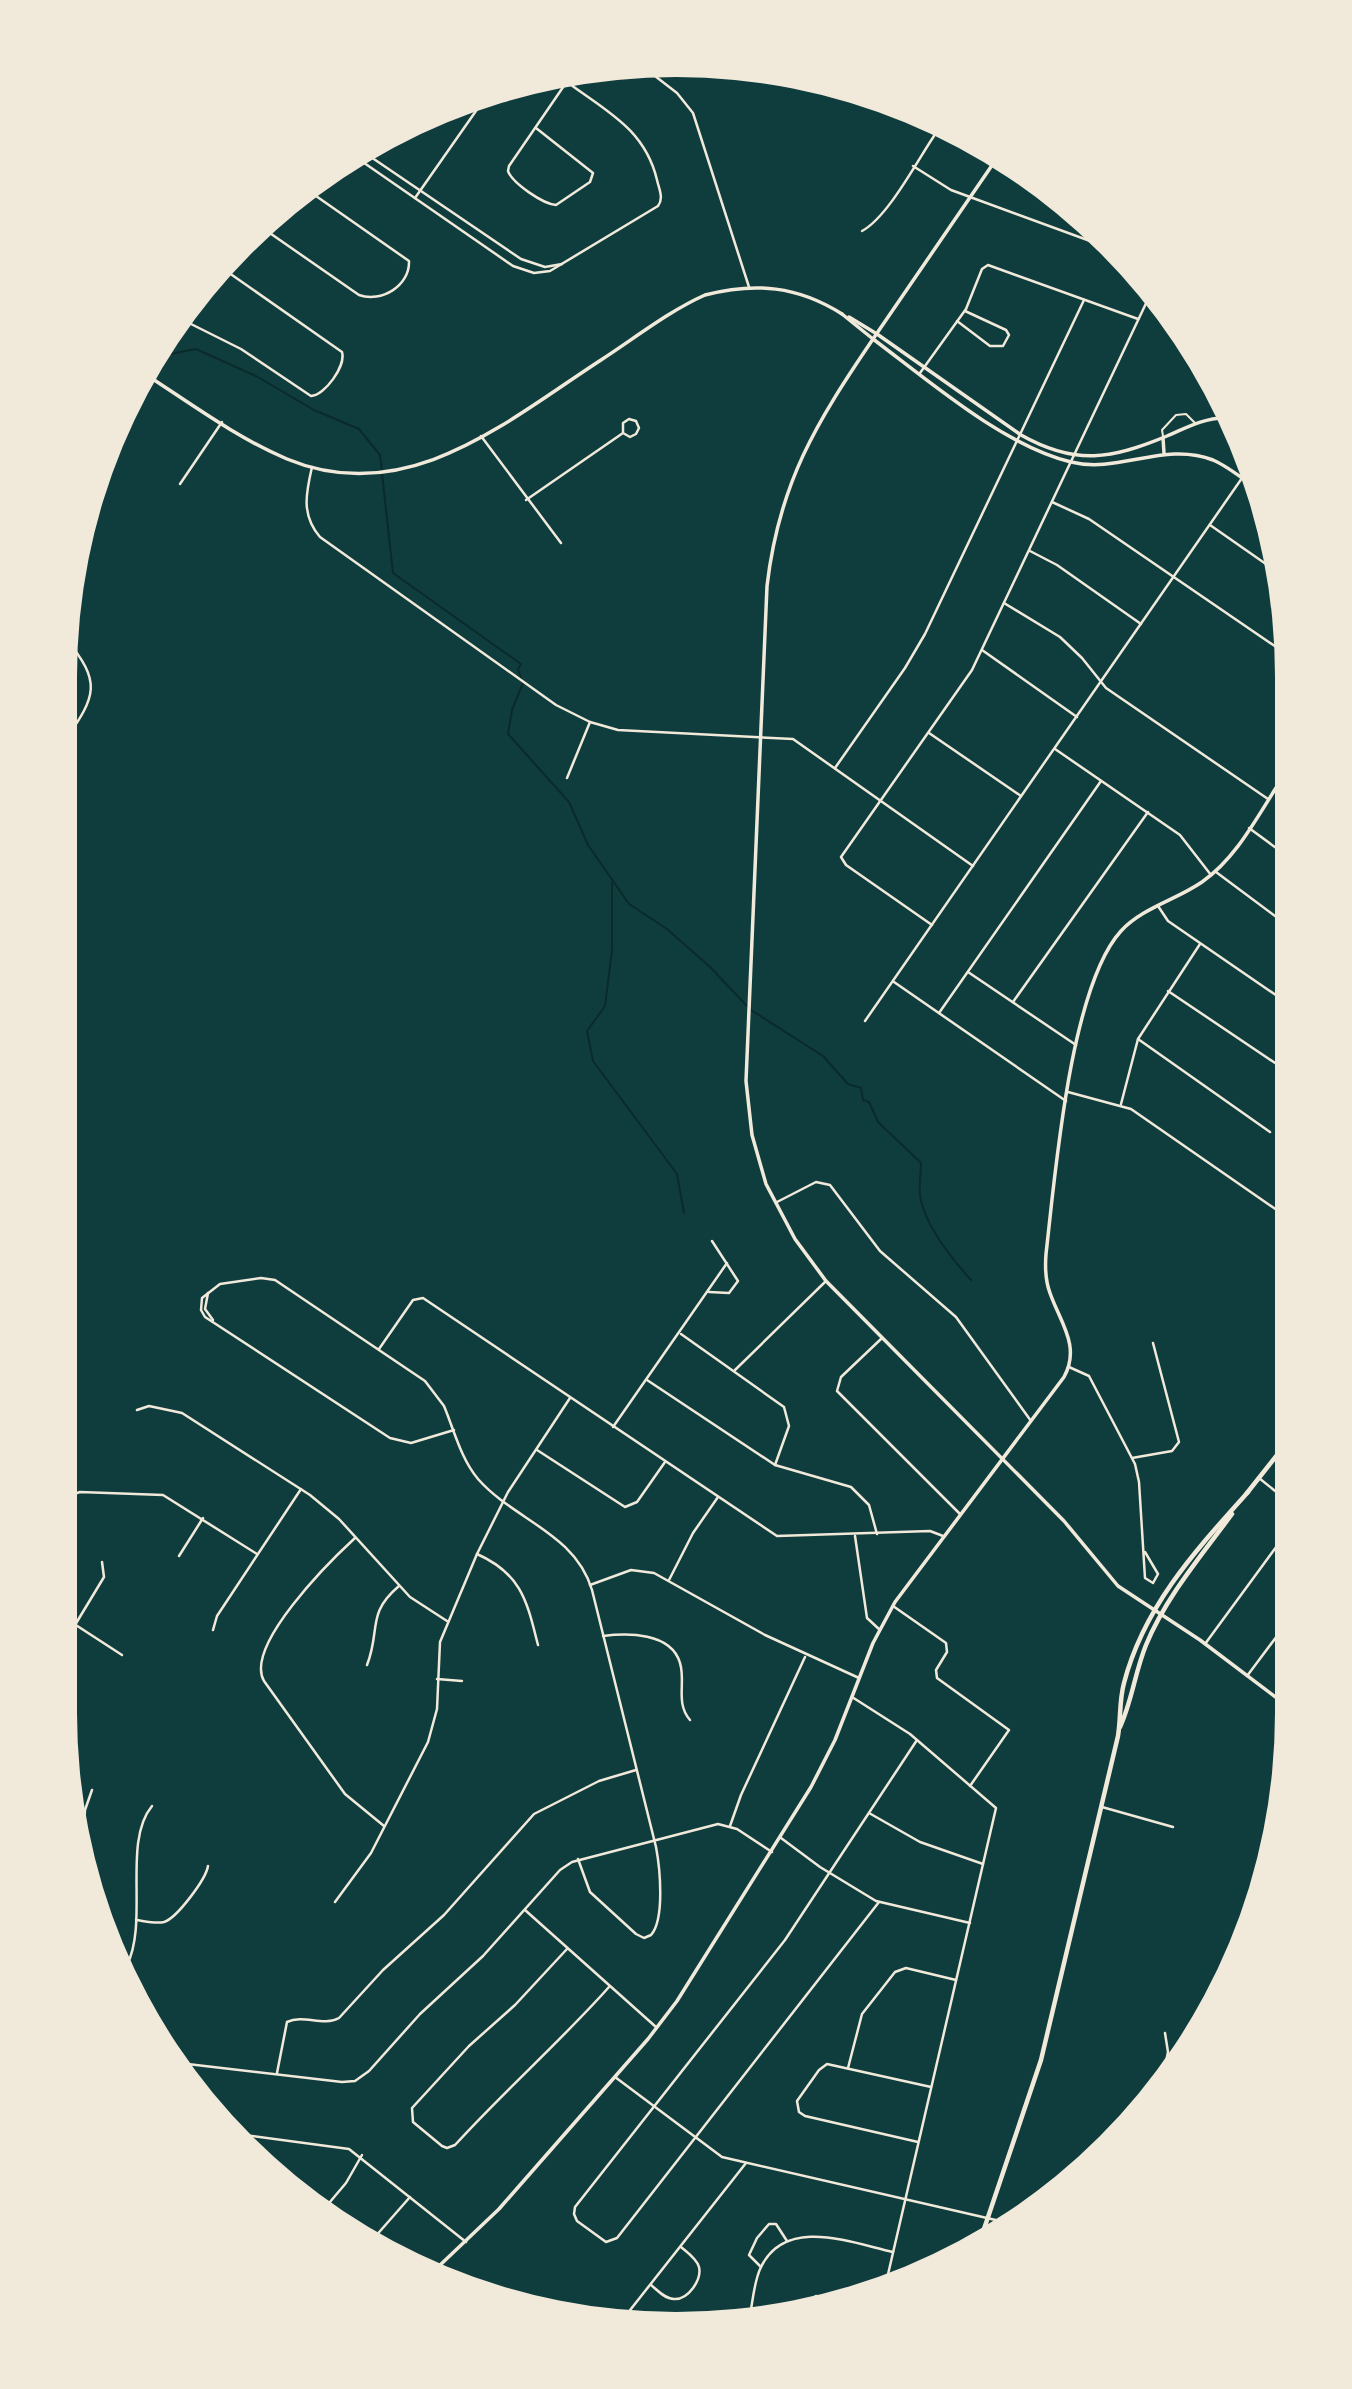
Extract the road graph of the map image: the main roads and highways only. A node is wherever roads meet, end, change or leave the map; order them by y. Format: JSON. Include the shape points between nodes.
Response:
{"nodes":[{"id":1,"x":1275,"y":1458,"type":"edge"},
{"id":2,"x":1248,"y":1492,"type":"junction"},
{"id":3,"x":1119,"y":1728,"type":"junction"},
{"id":4,"x":985,"y":2226,"type":"edge"}],
"edges":[{"from":1,"to":2,"type":"main road"},
{"from":2,"to":3,"type":"main road","via":[[1161,1615]]},
{"from":2,"to":3,"type":"main road","via":[[1193,1552],[1153,1610],[1124,1683]]},
{"from":3,"to":4,"type":"main road","via":[[1041,2060]]}]}
